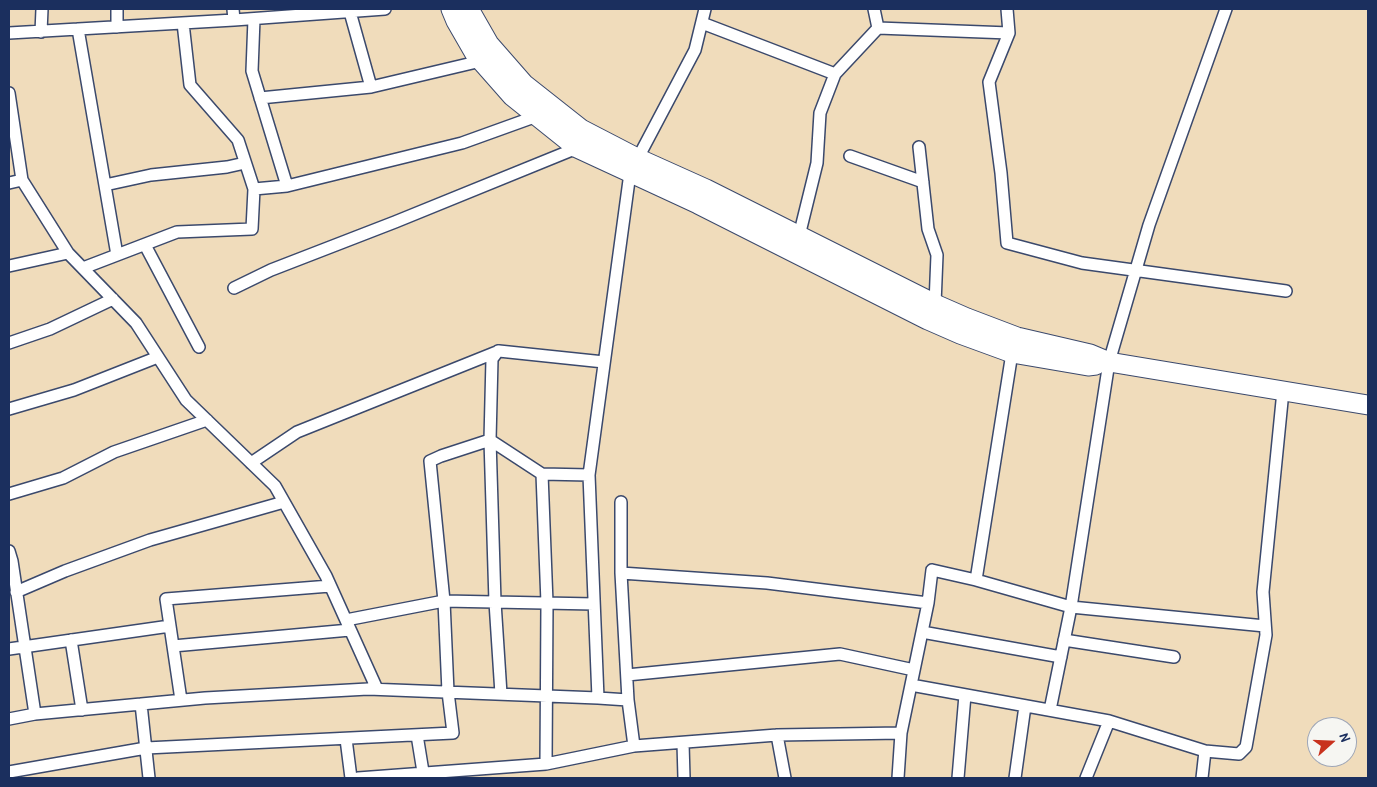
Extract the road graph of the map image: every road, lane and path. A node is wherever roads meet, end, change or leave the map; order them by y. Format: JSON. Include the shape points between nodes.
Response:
{"nodes":[{"id":1,"x":42,"y":9,"type":"edge"},
{"id":2,"x":116,"y":9,"type":"edge"},
{"id":3,"x":385,"y":9,"type":"edge"},
{"id":4,"x":451,"y":9,"type":"edge"},
{"id":5,"x":470,"y":9,"type":"edge"},
{"id":6,"x":705,"y":9,"type":"edge"},
{"id":7,"x":874,"y":9,"type":"edge"},
{"id":8,"x":1007,"y":9,"type":"edge"},
{"id":9,"x":1226,"y":9,"type":"edge"},
{"id":10,"x":321,"y":11,"type":"edge"},
{"id":11,"x":350,"y":12,"type":"junction"},
{"id":12,"x":233,"y":14,"type":"edge"},
{"id":13,"x":254,"y":19,"type":"junction"},
{"id":14,"x":183,"y":23,"type":"junction"},
{"id":15,"x":702,"y":23,"type":"junction"},
{"id":16,"x":117,"y":27,"type":"junction"},
{"id":17,"x":878,"y":28,"type":"junction"},
{"id":18,"x":78,"y":29,"type":"junction"},
{"id":19,"x":41,"y":32,"type":"junction"},
{"id":20,"x":9,"y":33,"type":"edge"},
{"id":21,"x":1009,"y":33,"type":"junction"},
{"id":22,"x":481,"y":61,"type":"junction"},
{"id":23,"x":835,"y":74,"type":"junction"},
{"id":24,"x":371,"y":87,"type":"junction"},
{"id":25,"x":9,"y":93,"type":"edge"},
{"id":26,"x":260,"y":98,"type":"junction"},
{"id":27,"x":537,"y":116,"type":"junction"},
{"id":28,"x":919,"y":147,"type":"dead end"},
{"id":29,"x":577,"y":148,"type":"junction"},
{"id":30,"x":850,"y":156,"type":"dead end"},
{"id":31,"x":246,"y":163,"type":"junction"},
{"id":32,"x":633,"y":165,"type":"junction"},
{"id":33,"x":22,"y":180,"type":"junction"},
{"id":34,"x":923,"y":182,"type":"junction"},
{"id":35,"x":9,"y":183,"type":"edge"},
{"id":36,"x":105,"y":184,"type":"junction"},
{"id":37,"x":287,"y":186,"type":"junction"},
{"id":38,"x":254,"y":189,"type":"junction"},
{"id":39,"x":702,"y":196,"type":"junction"},
{"id":40,"x":799,"y":236,"type":"junction"},
{"id":41,"x":145,"y":245,"type":"junction"},
{"id":42,"x":68,"y":253,"type":"junction"},
{"id":43,"x":117,"y":255,"type":"junction"},
{"id":44,"x":9,"y":266,"type":"edge"},
{"id":45,"x":83,"y":268,"type":"junction"},
{"id":46,"x":1136,"y":271,"type":"junction"},
{"id":47,"x":234,"y":288,"type":"dead end"},
{"id":48,"x":1286,"y":291,"type":"dead end"},
{"id":49,"x":112,"y":299,"type":"junction"},
{"id":50,"x":935,"y":304,"type":"junction"},
{"id":51,"x":9,"y":344,"type":"edge"},
{"id":52,"x":199,"y":347,"type":"dead end"},
{"id":53,"x":499,"y":351,"type":"junction"},
{"id":54,"x":1012,"y":353,"type":"junction"},
{"id":55,"x":158,"y":357,"type":"junction"},
{"id":56,"x":604,"y":362,"type":"junction"},
{"id":57,"x":1109,"y":362,"type":"junction"},
{"id":58,"x":1283,"y":391,"type":"junction"},
{"id":59,"x":1368,"y":405,"type":"edge"},
{"id":60,"x":9,"y":409,"type":"edge"},
{"id":61,"x":207,"y":420,"type":"junction"},
{"id":62,"x":490,"y":440,"type":"junction"},
{"id":63,"x":251,"y":463,"type":"junction"},
{"id":64,"x":542,"y":474,"type":"junction"},
{"id":65,"x":589,"y":475,"type":"junction"},
{"id":66,"x":9,"y":494,"type":"edge"},
{"id":67,"x":284,"y":502,"type":"junction"},
{"id":68,"x":621,"y":502,"type":"dead end"},
{"id":69,"x":9,"y":555,"type":"edge"},
{"id":70,"x":621,"y":573,"type":"junction"},
{"id":71,"x":976,"y":580,"type":"junction"},
{"id":72,"x":330,"y":586,"type":"junction"},
{"id":73,"x":16,"y":592,"type":"junction"},
{"id":74,"x":444,"y":601,"type":"junction"},
{"id":75,"x":495,"y":602,"type":"junction"},
{"id":76,"x":547,"y":603,"type":"junction"},
{"id":77,"x":928,"y":603,"type":"junction"},
{"id":78,"x":594,"y":604,"type":"junction"},
{"id":79,"x":1071,"y":607,"type":"junction"},
{"id":80,"x":348,"y":625,"type":"junction"},
{"id":81,"x":170,"y":626,"type":"junction"},
{"id":82,"x":1265,"y":626,"type":"junction"},
{"id":83,"x":922,"y":632,"type":"junction"},
{"id":84,"x":70,"y":640,"type":"junction"},
{"id":85,"x":1064,"y":640,"type":"junction"},
{"id":86,"x":24,"y":646,"type":"junction"},
{"id":87,"x":173,"y":646,"type":"junction"},
{"id":88,"x":9,"y":649,"type":"edge"},
{"id":89,"x":1174,"y":657,"type":"dead end"},
{"id":90,"x":1061,"y":658,"type":"junction"},
{"id":91,"x":914,"y":670,"type":"junction"},
{"id":92,"x":627,"y":675,"type":"junction"},
{"id":93,"x":911,"y":685,"type":"junction"},
{"id":94,"x":377,"y":689,"type":"junction"},
{"id":95,"x":448,"y":692,"type":"junction"},
{"id":96,"x":500,"y":694,"type":"junction"},
{"id":97,"x":965,"y":695,"type":"junction"},
{"id":98,"x":547,"y":696,"type":"junction"},
{"id":99,"x":598,"y":698,"type":"junction"},
{"id":100,"x":181,"y":700,"type":"junction"},
{"id":101,"x":628,"y":700,"type":"junction"},
{"id":102,"x":141,"y":704,"type":"junction"},
{"id":103,"x":1025,"y":706,"type":"junction"},
{"id":104,"x":82,"y":710,"type":"junction"},
{"id":105,"x":1050,"y":710,"type":"junction"},
{"id":106,"x":35,"y":714,"type":"junction"},
{"id":107,"x":9,"y":719,"type":"edge"},
{"id":108,"x":1109,"y":721,"type":"junction"},
{"id":109,"x":901,"y":733,"type":"junction"},
{"id":110,"x":416,"y":735,"type":"junction"},
{"id":111,"x":777,"y":735,"type":"junction"},
{"id":112,"x":346,"y":739,"type":"junction"},
{"id":113,"x":683,"y":743,"type":"junction"},
{"id":114,"x":634,"y":746,"type":"junction"},
{"id":115,"x":146,"y":748,"type":"junction"},
{"id":116,"x":1205,"y":752,"type":"junction"},
{"id":117,"x":546,"y":764,"type":"junction"},
{"id":118,"x":9,"y":772,"type":"edge"},
{"id":119,"x":424,"y":776,"type":"edge"},
{"id":120,"x":150,"y":778,"type":"edge"},
{"id":121,"x":351,"y":778,"type":"edge"},
{"id":122,"x":358,"y":778,"type":"edge"},
{"id":123,"x":684,"y":778,"type":"edge"},
{"id":124,"x":785,"y":778,"type":"edge"},
{"id":125,"x":898,"y":778,"type":"edge"},
{"id":126,"x":958,"y":778,"type":"edge"},
{"id":127,"x":1014,"y":778,"type":"edge"},
{"id":128,"x":1086,"y":778,"type":"edge"},
{"id":129,"x":1202,"y":778,"type":"edge"}],
"edges":[{"from":1,"to":19,"type":"street"},
{"from":2,"to":16,"type":"street"},
{"from":3,"to":11,"type":"street"},
{"from":4,"to":22,"type":"main road"},
{"from":5,"to":32,"type":"main road","via":[[489,44],[524,84]]},
{"from":6,"to":15,"type":"street"},
{"from":7,"to":17,"type":"street"},
{"from":8,"to":21,"type":"street"},
{"from":9,"to":46,"type":"street","via":[[1149,225]]},
{"from":10,"to":11,"type":"street"},
{"from":10,"to":13,"type":"street"},
{"from":11,"to":24,"type":"street"},
{"from":12,"to":13,"type":"street"},
{"from":12,"to":14,"type":"street"},
{"from":13,"to":26,"type":"street","via":[[252,70]]},
{"from":14,"to":16,"type":"street"},
{"from":14,"to":31,"type":"street","via":[[190,85],[238,140]]},
{"from":15,"to":23,"type":"street"},
{"from":15,"to":32,"type":"street","via":[[695,50]]},
{"from":16,"to":18,"type":"street"},
{"from":17,"to":21,"type":"street"},
{"from":17,"to":23,"type":"street"},
{"from":18,"to":19,"type":"street"},
{"from":18,"to":36,"type":"street"},
{"from":19,"to":20,"type":"street"},
{"from":21,"to":46,"type":"street","via":[[989,82],[1006,243],[1082,263]]},
{"from":22,"to":24,"type":"street"},
{"from":22,"to":27,"type":"main road","via":[[512,96]]},
{"from":23,"to":40,"type":"street","via":[[820,113],[816,163]]},
{"from":24,"to":26,"type":"street"},
{"from":25,"to":33,"type":"street"},
{"from":26,"to":37,"type":"street"},
{"from":27,"to":29,"type":"main road"},
{"from":27,"to":37,"type":"street","via":[[462,143]]},
{"from":28,"to":34,"type":"street"},
{"from":29,"to":32,"type":"main road"},
{"from":29,"to":47,"type":"street","via":[[271,270]]},
{"from":30,"to":34,"type":"street"},
{"from":31,"to":36,"type":"street"},
{"from":31,"to":38,"type":"street"},
{"from":32,"to":39,"type":"main road"},
{"from":32,"to":56,"type":"street"},
{"from":33,"to":35,"type":"street"},
{"from":33,"to":42,"type":"street"},
{"from":34,"to":50,"type":"street","via":[[928,229],[937,255]]},
{"from":36,"to":43,"type":"street"},
{"from":37,"to":38,"type":"street"},
{"from":38,"to":41,"type":"street","via":[[252,229],[177,232]]},
{"from":39,"to":40,"type":"main road"},
{"from":39,"to":54,"type":"main road","via":[[928,320]]},
{"from":40,"to":50,"type":"main road"},
{"from":41,"to":43,"type":"street"},
{"from":41,"to":52,"type":"street"},
{"from":42,"to":44,"type":"street"},
{"from":42,"to":45,"type":"street"},
{"from":43,"to":45,"type":"street"},
{"from":45,"to":49,"type":"street"},
{"from":46,"to":48,"type":"street"},
{"from":46,"to":57,"type":"street"},
{"from":49,"to":51,"type":"street","via":[[50,329]]},
{"from":49,"to":55,"type":"street","via":[[136,323]]},
{"from":50,"to":57,"type":"main road","via":[[1017,336],[1090,354]]},
{"from":53,"to":56,"type":"street"},
{"from":53,"to":62,"type":"street","via":[[492,359]]},
{"from":53,"to":63,"type":"street","via":[[297,432]]},
{"from":54,"to":57,"type":"main road","via":[[1088,366]]},
{"from":54,"to":71,"type":"street"},
{"from":55,"to":60,"type":"street","via":[[74,390]]},
{"from":55,"to":61,"type":"street","via":[[186,400]]},
{"from":56,"to":65,"type":"street"},
{"from":57,"to":58,"type":"main road"},
{"from":57,"to":79,"type":"street"},
{"from":58,"to":59,"type":"main road"},
{"from":58,"to":82,"type":"street","via":[[1263,592]]},
{"from":61,"to":63,"type":"street"},
{"from":61,"to":66,"type":"street","via":[[114,452],[63,478]]},
{"from":62,"to":64,"type":"street"},
{"from":62,"to":74,"type":"street","via":[[430,461]]},
{"from":62,"to":75,"type":"street"},
{"from":63,"to":67,"type":"street","via":[[275,486]]},
{"from":64,"to":65,"type":"street"},
{"from":64,"to":76,"type":"street"},
{"from":65,"to":78,"type":"street"},
{"from":67,"to":72,"type":"street"},
{"from":67,"to":73,"type":"street","via":[[150,540]]},
{"from":68,"to":70,"type":"street"},
{"from":69,"to":73,"type":"street"},
{"from":70,"to":77,"type":"street","via":[[767,582]]},
{"from":70,"to":92,"type":"street"},
{"from":71,"to":77,"type":"street","via":[[932,570]]},
{"from":71,"to":79,"type":"street"},
{"from":72,"to":80,"type":"street"},
{"from":72,"to":81,"type":"street","via":[[166,599]]},
{"from":73,"to":86,"type":"street"},
{"from":74,"to":75,"type":"street"},
{"from":74,"to":80,"type":"street"},
{"from":74,"to":95,"type":"street"},
{"from":75,"to":76,"type":"street"},
{"from":75,"to":96,"type":"street"},
{"from":76,"to":78,"type":"street"},
{"from":76,"to":98,"type":"street"},
{"from":77,"to":83,"type":"street"},
{"from":78,"to":99,"type":"street"},
{"from":79,"to":82,"type":"street"},
{"from":79,"to":85,"type":"street"},
{"from":80,"to":87,"type":"street"},
{"from":80,"to":94,"type":"street"},
{"from":81,"to":84,"type":"street"},
{"from":81,"to":87,"type":"street"},
{"from":82,"to":116,"type":"street","via":[[1246,746],[1239,754]]},
{"from":83,"to":90,"type":"street"},
{"from":83,"to":91,"type":"street"},
{"from":84,"to":86,"type":"street"},
{"from":84,"to":104,"type":"street"},
{"from":85,"to":89,"type":"street"},
{"from":85,"to":90,"type":"street"},
{"from":86,"to":88,"type":"street"},
{"from":86,"to":106,"type":"street"},
{"from":87,"to":100,"type":"street"},
{"from":90,"to":105,"type":"street"},
{"from":91,"to":92,"type":"street","via":[[840,654]]},
{"from":91,"to":93,"type":"street"},
{"from":92,"to":101,"type":"street"},
{"from":93,"to":97,"type":"street"},
{"from":93,"to":109,"type":"street"},
{"from":94,"to":95,"type":"street"},
{"from":94,"to":100,"type":"street"},
{"from":95,"to":96,"type":"street"},
{"from":95,"to":110,"type":"street","via":[[453,733]]},
{"from":96,"to":98,"type":"street"},
{"from":97,"to":103,"type":"street"},
{"from":97,"to":126,"type":"street"},
{"from":98,"to":99,"type":"street"},
{"from":98,"to":117,"type":"street"},
{"from":99,"to":101,"type":"street"},
{"from":100,"to":102,"type":"street"},
{"from":101,"to":114,"type":"street"},
{"from":102,"to":104,"type":"street"},
{"from":102,"to":115,"type":"street"},
{"from":103,"to":105,"type":"street"},
{"from":103,"to":127,"type":"street"},
{"from":104,"to":106,"type":"street"},
{"from":105,"to":108,"type":"street"},
{"from":106,"to":107,"type":"street"},
{"from":108,"to":116,"type":"street"},
{"from":108,"to":128,"type":"street"},
{"from":109,"to":111,"type":"street"},
{"from":109,"to":125,"type":"street"},
{"from":110,"to":112,"type":"street"},
{"from":110,"to":119,"type":"street"},
{"from":111,"to":113,"type":"street"},
{"from":111,"to":124,"type":"street"},
{"from":112,"to":115,"type":"street"},
{"from":112,"to":121,"type":"street"},
{"from":113,"to":114,"type":"street"},
{"from":113,"to":123,"type":"street"},
{"from":114,"to":117,"type":"street"},
{"from":115,"to":118,"type":"street"},
{"from":115,"to":120,"type":"street"},
{"from":116,"to":129,"type":"street"},
{"from":117,"to":119,"type":"street"},
{"from":119,"to":122,"type":"street"}]}
